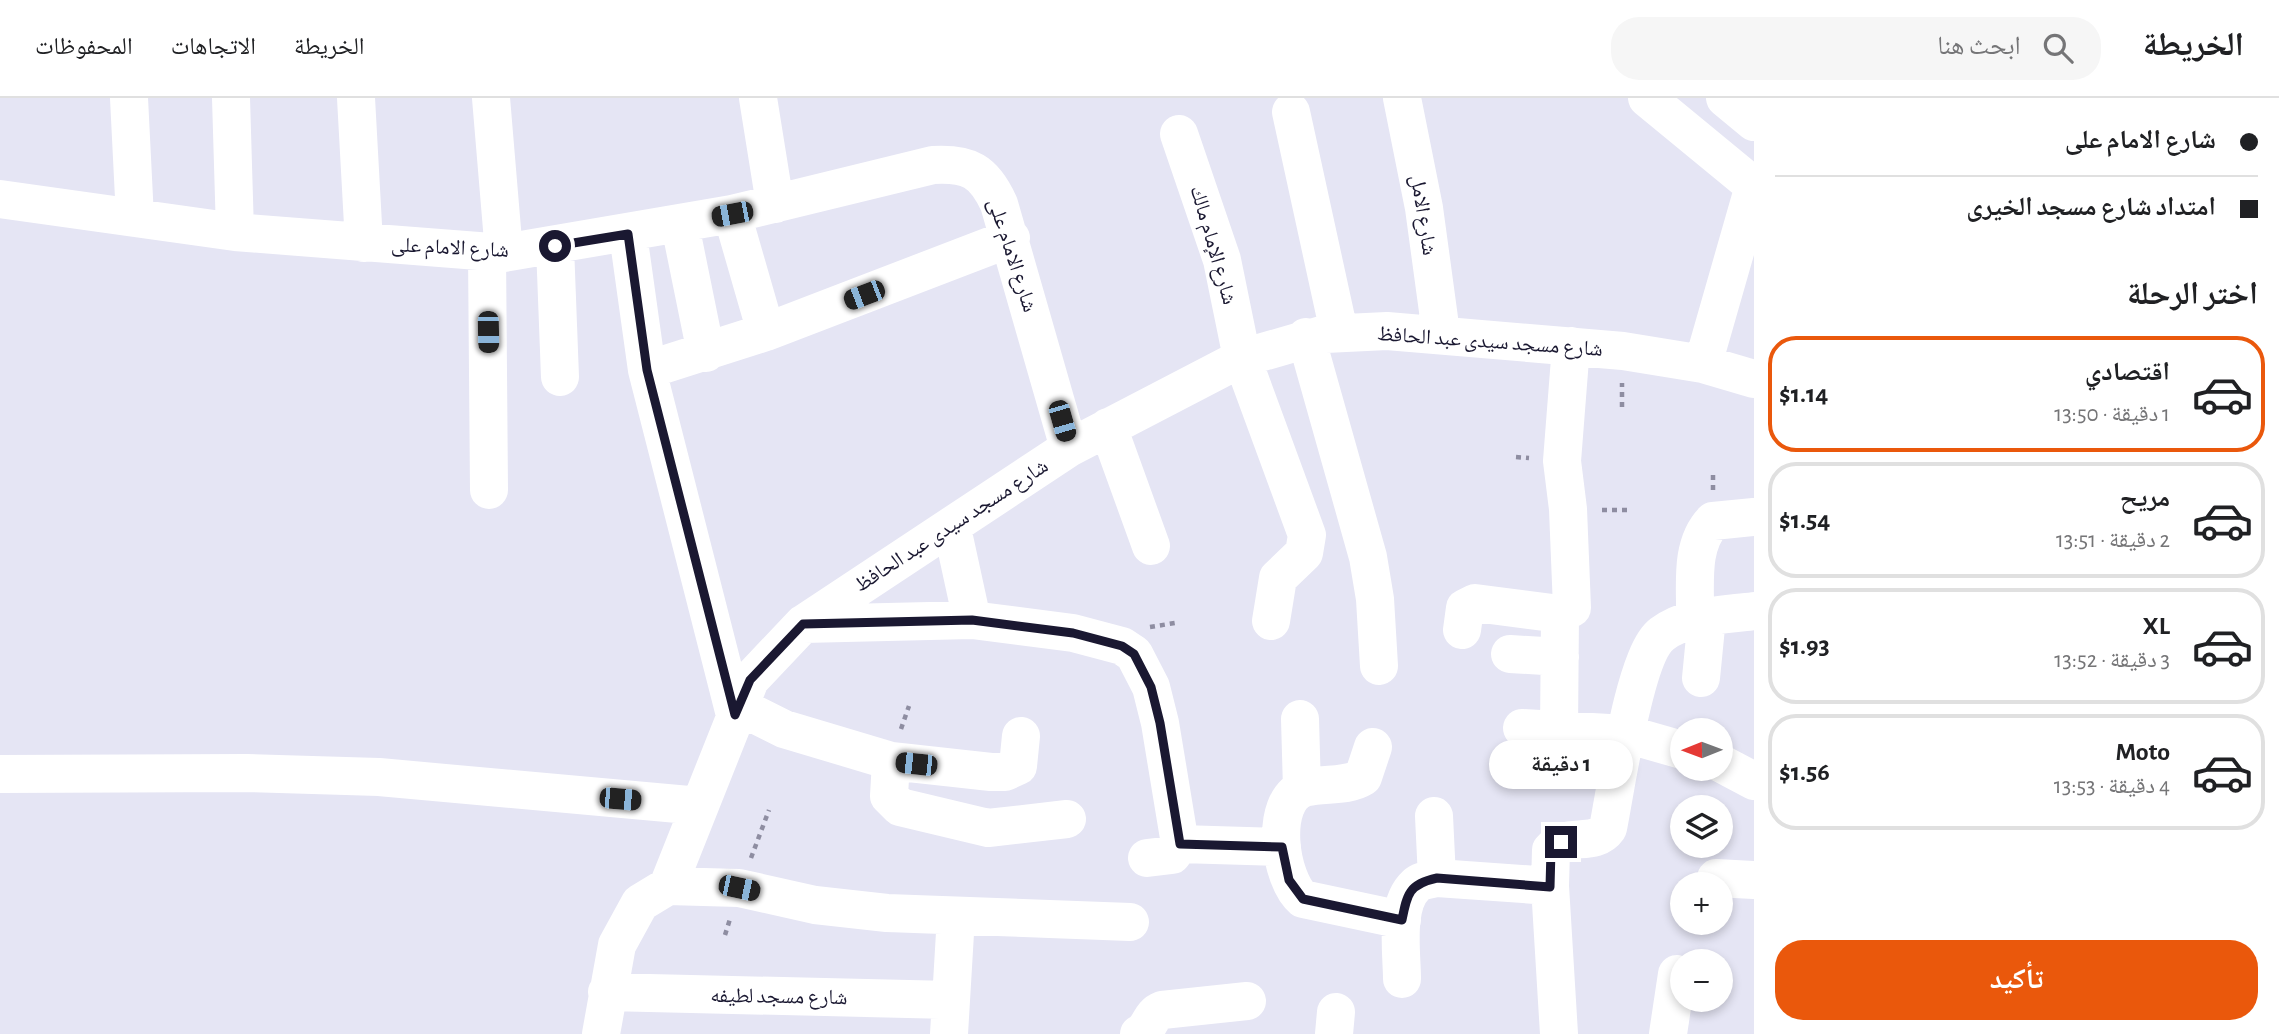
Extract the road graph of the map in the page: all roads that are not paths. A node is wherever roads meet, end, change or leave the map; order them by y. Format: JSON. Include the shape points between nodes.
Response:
{"nodes":[{"id":1,"x":130,"y":98,"type":"edge"},
{"id":2,"x":231,"y":98,"type":"edge"},
{"id":3,"x":356,"y":98,"type":"edge"},
{"id":4,"x":491,"y":98,"type":"edge"},
{"id":5,"x":758,"y":98,"type":"edge"},
{"id":6,"x":1402,"y":98,"type":"edge"},
{"id":7,"x":1647,"y":98,"type":"edge"},
{"id":8,"x":1291,"y":112,"type":"dead end"},
{"id":9,"x":1179,"y":134,"type":"dead end"},
{"id":10,"x":1754,"y":186,"type":"edge"},
{"id":11,"x":0,"y":199,"type":"edge"},
{"id":12,"x":775,"y":204,"type":"junction"},
{"id":13,"x":732,"y":214,"type":"junction"},
{"id":14,"x":135,"y":218,"type":"junction"},
{"id":15,"x":680,"y":225,"type":"junction"},
{"id":16,"x":235,"y":232,"type":"junction"},
{"id":17,"x":628,"y":234,"type":"junction"},
{"id":18,"x":1011,"y":238,"type":"junction"},
{"id":19,"x":364,"y":243,"type":"junction"},
{"id":20,"x":555,"y":246,"type":"junction"},
{"id":21,"x":495,"y":253,"type":"junction"},
{"id":22,"x":766,"y":332,"type":"junction"},
{"id":23,"x":1441,"y":333,"type":"junction"},
{"id":24,"x":1323,"y":335,"type":"junction"},
{"id":25,"x":1571,"y":346,"type":"junction"},
{"id":26,"x":706,"y":354,"type":"junction"},
{"id":27,"x":1242,"y":358,"type":"junction"},
{"id":28,"x":1703,"y":364,"type":"junction"},
{"id":29,"x":647,"y":370,"type":"junction"},
{"id":30,"x":560,"y":377,"type":"dead end"},
{"id":31,"x":1754,"y":379,"type":"edge"},
{"id":32,"x":1108,"y":427,"type":"junction"},
{"id":33,"x":1069,"y":447,"type":"junction"},
{"id":34,"x":1346,"y":484,"type":"junction"},
{"id":35,"x":489,"y":490,"type":"dead end"},
{"id":36,"x":1291,"y":492,"type":"junction"},
{"id":37,"x":1754,"y":517,"type":"edge"},
{"id":38,"x":952,"y":528,"type":"junction"},
{"id":39,"x":1151,"y":546,"type":"dead end"},
{"id":40,"x":1754,"y":611,"type":"edge"},
{"id":41,"x":1560,"y":614,"type":"junction"},
{"id":42,"x":1701,"y":618,"type":"junction"},
{"id":43,"x":972,"y":620,"type":"junction"},
{"id":44,"x":1271,"y":621,"type":"dead end"},
{"id":45,"x":803,"y":624,"type":"junction"},
{"id":46,"x":1462,"y":630,"type":"dead end"},
{"id":47,"x":1510,"y":654,"type":"dead end"},
{"id":48,"x":1560,"y":657,"type":"junction"},
{"id":49,"x":1379,"y":666,"type":"dead end"},
{"id":50,"x":1701,"y":678,"type":"dead end"},
{"id":51,"x":735,"y":715,"type":"junction"},
{"id":52,"x":1300,"y":719,"type":"dead end"},
{"id":53,"x":1626,"y":734,"type":"junction"},
{"id":54,"x":1021,"y":736,"type":"dead end"},
{"id":55,"x":1373,"y":747,"type":"dead end"},
{"id":56,"x":1670,"y":747,"type":"edge"},
{"id":57,"x":891,"y":761,"type":"junction"},
{"id":58,"x":1733,"y":770,"type":"edge"},
{"id":59,"x":0,"y":774,"type":"edge"},
{"id":60,"x":1754,"y":781,"type":"edge"},
{"id":61,"x":1302,"y":789,"type":"junction"},
{"id":62,"x":699,"y":806,"type":"junction"},
{"id":63,"x":1434,"y":816,"type":"dead end"},
{"id":64,"x":1067,"y":818,"type":"dead end"},
{"id":65,"x":1282,"y":847,"type":"junction"},
{"id":66,"x":1437,"y":878,"type":"junction"},
{"id":67,"x":1733,"y":879,"type":"edge"},
{"id":68,"x":1754,"y":880,"type":"edge"},
{"id":69,"x":668,"y":886,"type":"junction"},
{"id":70,"x":1550,"y":887,"type":"junction"},
{"id":71,"x":956,"y":916,"type":"junction"},
{"id":72,"x":1402,"y":920,"type":"junction"},
{"id":73,"x":1130,"y":922,"type":"dead end"},
{"id":74,"x":1402,"y":979,"type":"dead end"},
{"id":75,"x":607,"y":992,"type":"junction"},
{"id":76,"x":1247,"y":1001,"type":"dead end"},
{"id":77,"x":1671,"y":1012,"type":"edge"},
{"id":78,"x":950,"y":1017,"type":"edge"},
{"id":79,"x":1204,"y":1020,"type":"edge"},
{"id":80,"x":601,"y":1034,"type":"edge"},
{"id":81,"x":1139,"y":1034,"type":"edge"},
{"id":82,"x":1559,"y":1034,"type":"edge"},
{"id":83,"x":1668,"y":1034,"type":"edge"}],
"edges":[{"from":1,"to":14,"type":"street"},
{"from":2,"to":16,"type":"street"},
{"from":3,"to":19,"type":"street"},
{"from":4,"to":21,"type":"street"},
{"from":5,"to":12,"type":"street"},
{"from":6,"to":23,"type":"street","name":"شارع الامل","via":[[1424,208]]},
{"from":7,"to":10,"type":"street"},
{"from":8,"to":24,"type":"street"},
{"from":9,"to":27,"type":"street","name":"شارع الإمام مالك","via":[[1222,260]]},
{"from":10,"to":28,"type":"street"},
{"from":11,"to":14,"type":"street","name":"شارع الامام على"},
{"from":12,"to":13,"type":"street","name":"شارع الامام على"},
{"from":12,"to":18,"type":"street","name":"شارع الامام على","via":[[933,165],[954,164],[982,175],[990,184]]},
{"from":13,"to":15,"type":"street","name":"شارع الامام على"},
{"from":13,"to":22,"type":"street"},
{"from":14,"to":16,"type":"street","name":"شارع الامام على"},
{"from":15,"to":17,"type":"street","name":"شارع الامام على"},
{"from":15,"to":26,"type":"street"},
{"from":16,"to":19,"type":"street","name":"شارع الامام على"},
{"from":17,"to":20,"type":"street","name":"شارع الامام على"},
{"from":17,"to":29,"type":"street"},
{"from":18,"to":22,"type":"street"},
{"from":18,"to":33,"type":"street","name":"شارع الامام على"},
{"from":19,"to":21,"type":"street","name":"شارع الامام على"},
{"from":20,"to":21,"type":"street","name":"شارع الامام على"},
{"from":20,"to":30,"type":"street"},
{"from":21,"to":35,"type":"street"},
{"from":22,"to":26,"type":"street"},
{"from":23,"to":24,"type":"street","name":"شارع مسجد سيدى عبد الحافظ"},
{"from":23,"to":25,"type":"street","name":"شارع مسجد سيدى عبد الحافظ"},
{"from":24,"to":27,"type":"street","name":"شارع مسجد سيدى عبد الحافظ"},
{"from":24,"to":34,"type":"street"},
{"from":25,"to":28,"type":"street","name":"شارع مسجد سيدى عبد الحافظ"},
{"from":25,"to":41,"type":"street","via":[[1562,461],[1574,603],[1570,611]]},
{"from":26,"to":29,"type":"street"},
{"from":27,"to":32,"type":"street","name":"شارع مسجد سيدى عبد الحافظ"},
{"from":27,"to":36,"type":"street","name":"شارع الإمام مالك"},
{"from":28,"to":31,"type":"street","name":"شارع مسجد سيدى عبد الحافظ"},
{"from":29,"to":51,"type":"street"},
{"from":32,"to":33,"type":"street","name":"شارع مسجد سيدى عبد الحافظ"},
{"from":32,"to":39,"type":"street"},
{"from":33,"to":38,"type":"street","name":"شارع مسجد سيدى عبد الحافظ"},
{"from":34,"to":36,"type":"street"},
{"from":34,"to":49,"type":"street","via":[[1373,580]]},
{"from":36,"to":44,"type":"street","name":"شارع الإمام مالك","via":[[1308,542],[1304,553],[1278,578]]},
{"from":37,"to":42,"type":"street","via":[[1713,521],[1704,530],[1696,559]]},
{"from":38,"to":43,"type":"street"},
{"from":38,"to":45,"type":"street","name":"شارع مسجد سيدى عبد الحافظ"},
{"from":40,"to":42,"type":"street"},
{"from":41,"to":46,"type":"street","via":[[1475,603],[1465,608]]},
{"from":41,"to":48,"type":"street"},
{"from":42,"to":50,"type":"street"},
{"from":42,"to":53,"type":"street","via":[[1662,634],[1653,643],[1645,657]]},
{"from":43,"to":45,"type":"street"},
{"from":43,"to":65,"type":"street","via":[[1108,640],[1134,654],[1151,687],[1160,723],[1164,851]]},
{"from":45,"to":51,"type":"street","name":"شارع مسجد سيدى عبد الحافظ","via":[[750,680]]},
{"from":47,"to":48,"type":"street"},
{"from":48,"to":53,"type":"street","via":[[1541,729]]},
{"from":51,"to":57,"type":"street","via":[[756,716]]},
{"from":51,"to":62,"type":"street","name":"شارع مسجد سيدى عبد الحافظ"},
{"from":52,"to":61,"type":"street"},
{"from":53,"to":56,"type":"street"},
{"from":53,"to":70,"type":"street","via":[[1608,828],[1596,838],[1555,845],[1550,857]]},
{"from":54,"to":57,"type":"street","via":[[1017,766],[1004,772]]},
{"from":55,"to":61,"type":"street","via":[[1366,773],[1358,780]]},
{"from":57,"to":64,"type":"street","via":[[889,796],[900,807],[988,828]]},
{"from":58,"to":60,"type":"street"},
{"from":59,"to":62,"type":"street","via":[[379,777]]},
{"from":61,"to":65,"type":"street","via":[[1285,809]]},
{"from":62,"to":69,"type":"street","name":"شارع مسجد سيدى عبد الحافظ"},
{"from":63,"to":66,"type":"street"},
{"from":65,"to":72,"type":"street","via":[[1289,880],[1303,899]]},
{"from":66,"to":70,"type":"street"},
{"from":66,"to":72,"type":"street","via":[[1414,886]]},
{"from":67,"to":68,"type":"street"},
{"from":69,"to":71,"type":"street","via":[[739,888],[838,908]]},
{"from":69,"to":75,"type":"street","via":[[640,903],[628,922],[617,945]]},
{"from":70,"to":82,"type":"street"},
{"from":71,"to":73,"type":"street"},
{"from":71,"to":78,"type":"street"},
{"from":72,"to":74,"type":"street"},
{"from":75,"to":78,"type":"street","name":"شارع مسجد لطيفه"},
{"from":75,"to":80,"type":"street"},
{"from":76,"to":79,"type":"street"},
{"from":77,"to":83,"type":"street"},
{"from":79,"to":81,"type":"street","via":[[1156,1012]]}]}
